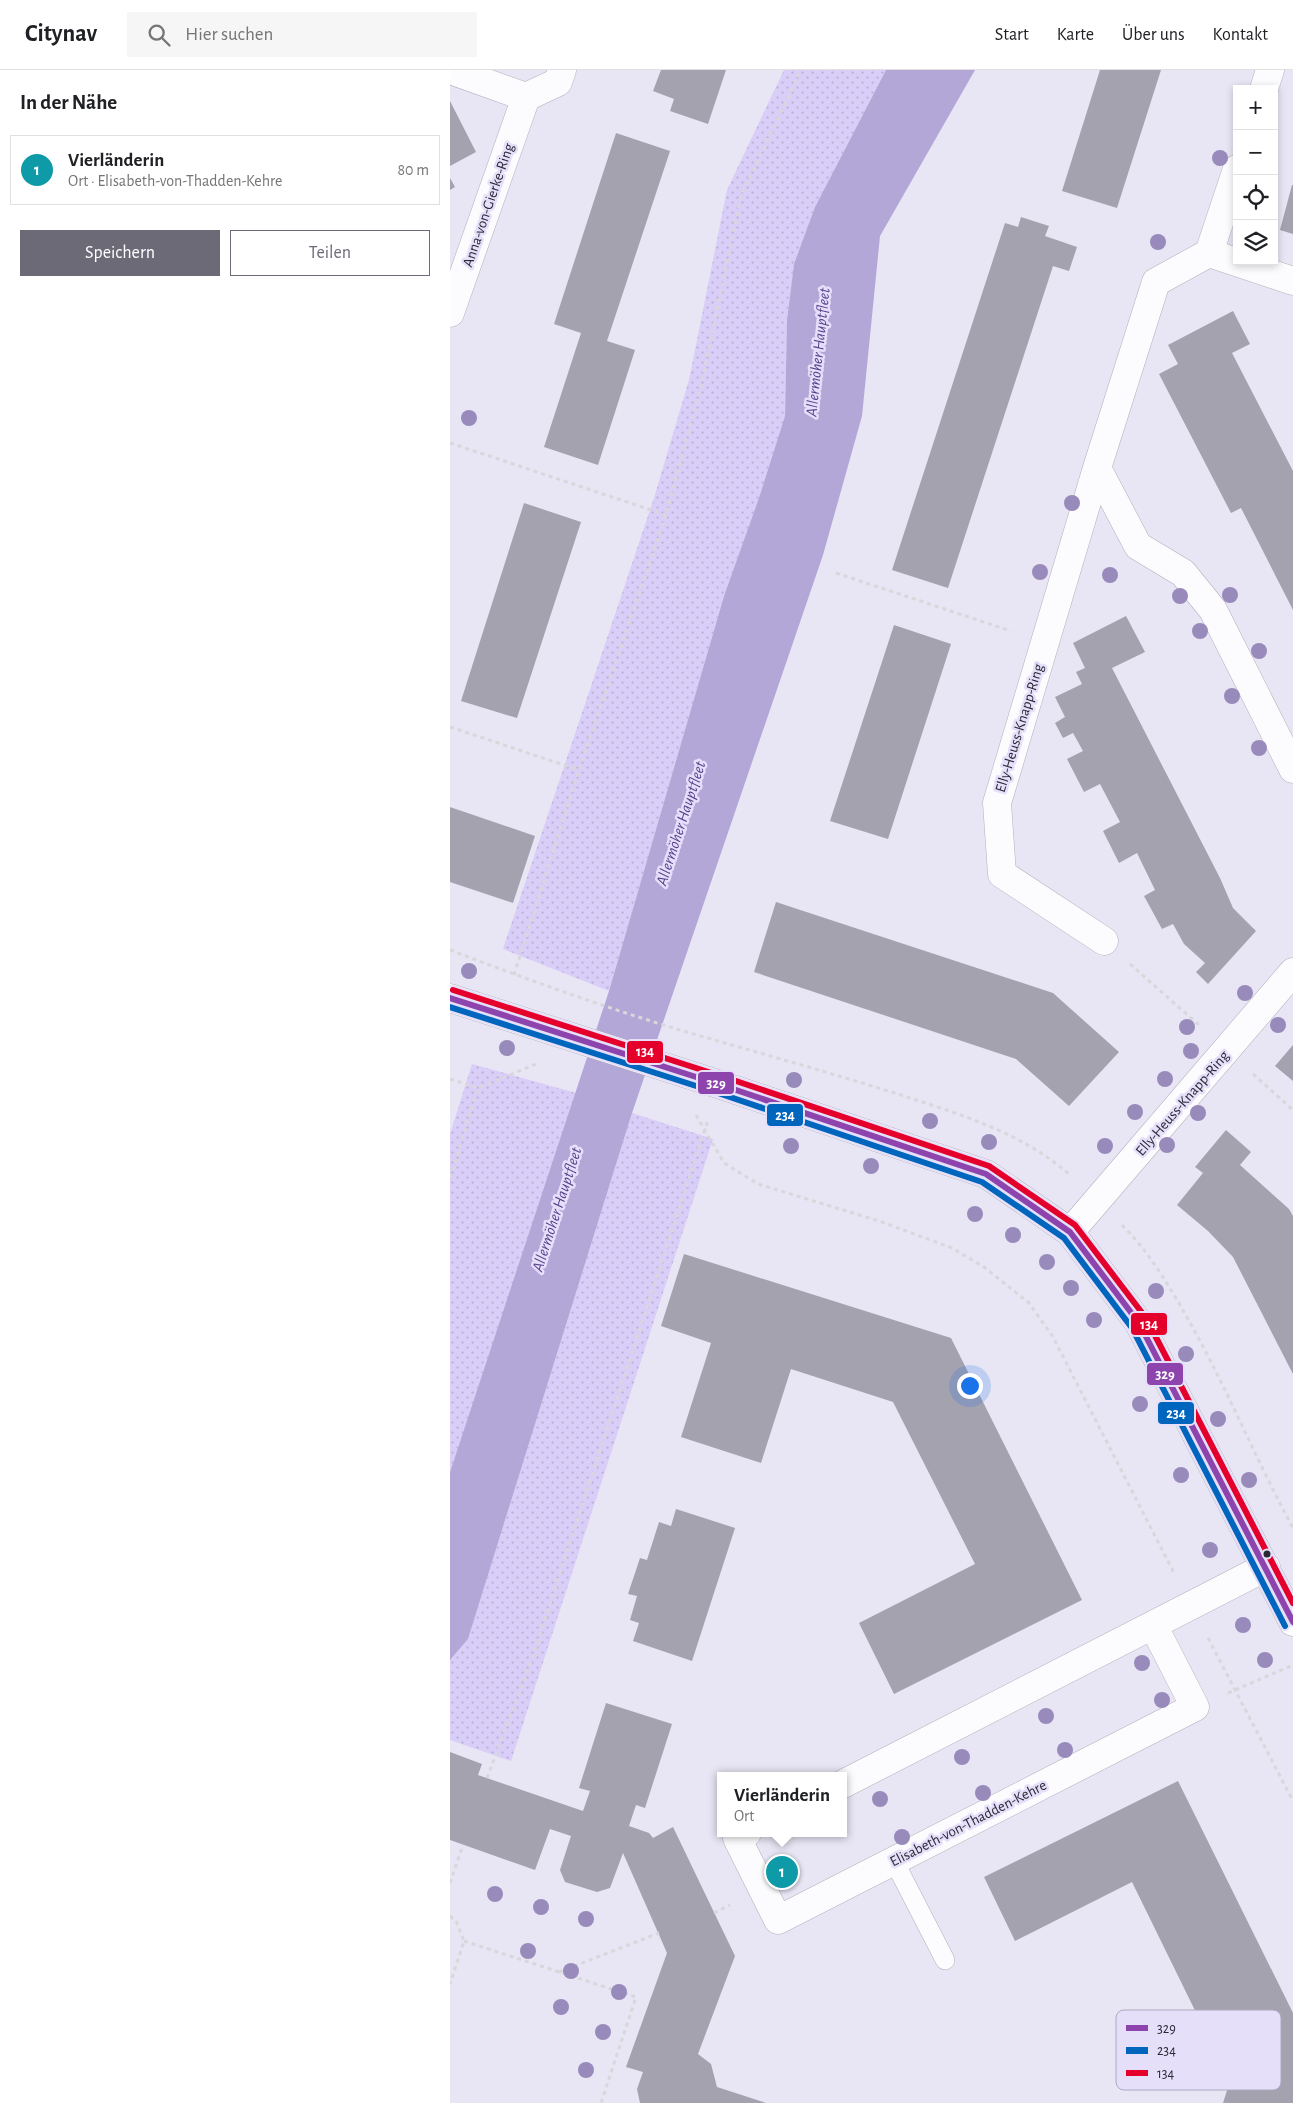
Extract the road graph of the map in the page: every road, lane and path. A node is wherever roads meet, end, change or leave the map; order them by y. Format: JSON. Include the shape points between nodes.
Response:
{"nodes":[{"id":1,"x":450,"y":70,"type":"edge"},
{"id":2,"x":562,"y":70,"type":"edge"},
{"id":3,"x":801,"y":70,"type":"edge"},
{"id":4,"x":1270,"y":70,"type":"edge"},
{"id":5,"x":1265,"y":85,"type":"edge"},
{"id":6,"x":526,"y":97,"type":"junction"},
{"id":7,"x":1235,"y":175,"type":"edge"},
{"id":8,"x":1209,"y":253,"type":"junction"},
{"id":9,"x":1293,"y":281,"type":"edge"},
{"id":10,"x":450,"y":313,"type":"edge"},
{"id":11,"x":450,"y":443,"type":"edge"},
{"id":12,"x":1097,"y":468,"type":"junction"},
{"id":13,"x":666,"y":515,"type":"junction"},
{"id":14,"x":836,"y":573,"type":"dead end"},
{"id":15,"x":1045,"y":642,"type":"junction"},
{"id":16,"x":450,"y":727,"type":"edge"},
{"id":17,"x":1293,"y":769,"type":"edge"},
{"id":18,"x":579,"y":770,"type":"junction"},
{"id":19,"x":1104,"y":941,"type":"joint"},
{"id":20,"x":450,"y":950,"type":"edge"},
{"id":21,"x":521,"y":953,"type":"dead end"},
{"id":22,"x":1293,"y":972,"type":"edge"},
{"id":23,"x":450,"y":998,"type":"edge"},
{"id":24,"x":687,"y":1032,"type":"dead end"},
{"id":25,"x":732,"y":1045,"type":"dead end"},
{"id":26,"x":1227,"y":1051,"type":"junction"},
{"id":27,"x":544,"y":1061,"type":"dead end"},
{"id":28,"x":450,"y":1078,"type":"edge"},
{"id":29,"x":721,"y":1085,"type":"junction"},
{"id":30,"x":478,"y":1088,"type":"junction"},
{"id":31,"x":691,"y":1109,"type":"dead end"},
{"id":32,"x":1293,"y":1110,"type":"edge"},
{"id":33,"x":705,"y":1129,"type":"junction"},
{"id":34,"x":450,"y":1178,"type":"edge"},
{"id":35,"x":1070,"y":1232,"type":"junction"},
{"id":36,"x":1266,"y":1567,"type":"junction"},
{"id":37,"x":1191,"y":1605,"type":"junction"},
{"id":38,"x":1293,"y":1622,"type":"edge"},
{"id":39,"x":1153,"y":1625,"type":"junction"},
{"id":40,"x":1293,"y":1665,"type":"edge"},
{"id":41,"x":1235,"y":1690,"type":"junction"},
{"id":42,"x":487,"y":1778,"type":"dead end"},
{"id":43,"x":847,"y":1782,"type":"edge"},
{"id":44,"x":1293,"y":1801,"type":"edge"},
{"id":45,"x":739,"y":1837,"type":"edge"},
{"id":46,"x":463,"y":1845,"type":"dead end"},
{"id":47,"x":894,"y":1861,"type":"junction"},
{"id":48,"x":450,"y":1883,"type":"edge"},
{"id":49,"x":450,"y":1916,"type":"edge"},
{"id":50,"x":659,"y":1933,"type":"dead end"},
{"id":51,"x":464,"y":1941,"type":"junction"},
{"id":52,"x":945,"y":1960,"type":"dead end"},
{"id":53,"x":559,"y":1972,"type":"junction"},
{"id":54,"x":450,"y":1984,"type":"edge"},
{"id":55,"x":601,"y":2103,"type":"edge"}],
"edges":[{"from":1,"to":6,"type":"street"},
{"from":2,"to":6,"type":"street","via":[[558,82]]},
{"from":3,"to":13,"type":"path","via":[[741,196],[702,382]]},
{"from":4,"to":5,"type":"street"},
{"from":6,"to":10,"type":"street","name":"Anna-von-Gierke-Ring"},
{"from":7,"to":8,"type":"street"},
{"from":8,"to":9,"type":"street"},
{"from":8,"to":12,"type":"street","name":"Elly-Heuss-Knapp-Ring","via":[[1156,282]]},
{"from":11,"to":13,"type":"path"},
{"from":12,"to":15,"type":"street","name":"Elly-Heuss-Knapp-Ring"},
{"from":12,"to":17,"type":"street","via":[[1138,546],[1183,573],[1212,610]]},
{"from":13,"to":18,"type":"path"},
{"from":14,"to":15,"type":"path"},
{"from":15,"to":19,"type":"street","name":"Elly-Heuss-Knapp-Ring","via":[[997,803],[1002,874]]},
{"from":16,"to":18,"type":"path"},
{"from":18,"to":21,"type":"path"},
{"from":19,"to":26,"type":"path"},
{"from":20,"to":24,"type":"path"},
{"from":22,"to":26,"type":"street","name":"Elly-Heuss-Knapp-Ring"},
{"from":23,"to":29,"type":"street"},
{"from":25,"to":29,"type":"path"},
{"from":26,"to":32,"type":"path"},
{"from":26,"to":35,"type":"street","name":"Elly-Heuss-Knapp-Ring"},
{"from":27,"to":30,"type":"path"},
{"from":28,"to":30,"type":"path"},
{"from":29,"to":33,"type":"path"},
{"from":29,"to":35,"type":"street","via":[[986,1174]]},
{"from":30,"to":34,"type":"path"},
{"from":31,"to":33,"type":"path"},
{"from":33,"to":37,"type":"path","via":[[724,1163],[758,1184],[878,1220],[952,1248],[984,1267],[1029,1303],[1053,1337]]},
{"from":33,"to":42,"type":"path","via":[[532,1659]]},
{"from":35,"to":36,"type":"street","via":[[1139,1322]]},
{"from":36,"to":37,"type":"street"},
{"from":36,"to":38,"type":"street"},
{"from":37,"to":39,"type":"street"},
{"from":37,"to":41,"type":"path"},
{"from":39,"to":43,"type":"street"},
{"from":39,"to":47,"type":"street","name":"Elisabeth-von-Thadden-Kehre","via":[[1195,1707]]},
{"from":40,"to":41,"type":"path"},
{"from":41,"to":44,"type":"path"},
{"from":45,"to":47,"type":"street","name":"Elisabeth-von-Thadden-Kehre","via":[[778,1920]]},
{"from":46,"to":48,"type":"path"},
{"from":47,"to":52,"type":"lane"},
{"from":49,"to":51,"type":"path","via":[[456,1921]]},
{"from":50,"to":53,"type":"path"},
{"from":51,"to":53,"type":"path"},
{"from":51,"to":54,"type":"path"},
{"from":53,"to":55,"type":"path","via":[[636,1997]]}]}
